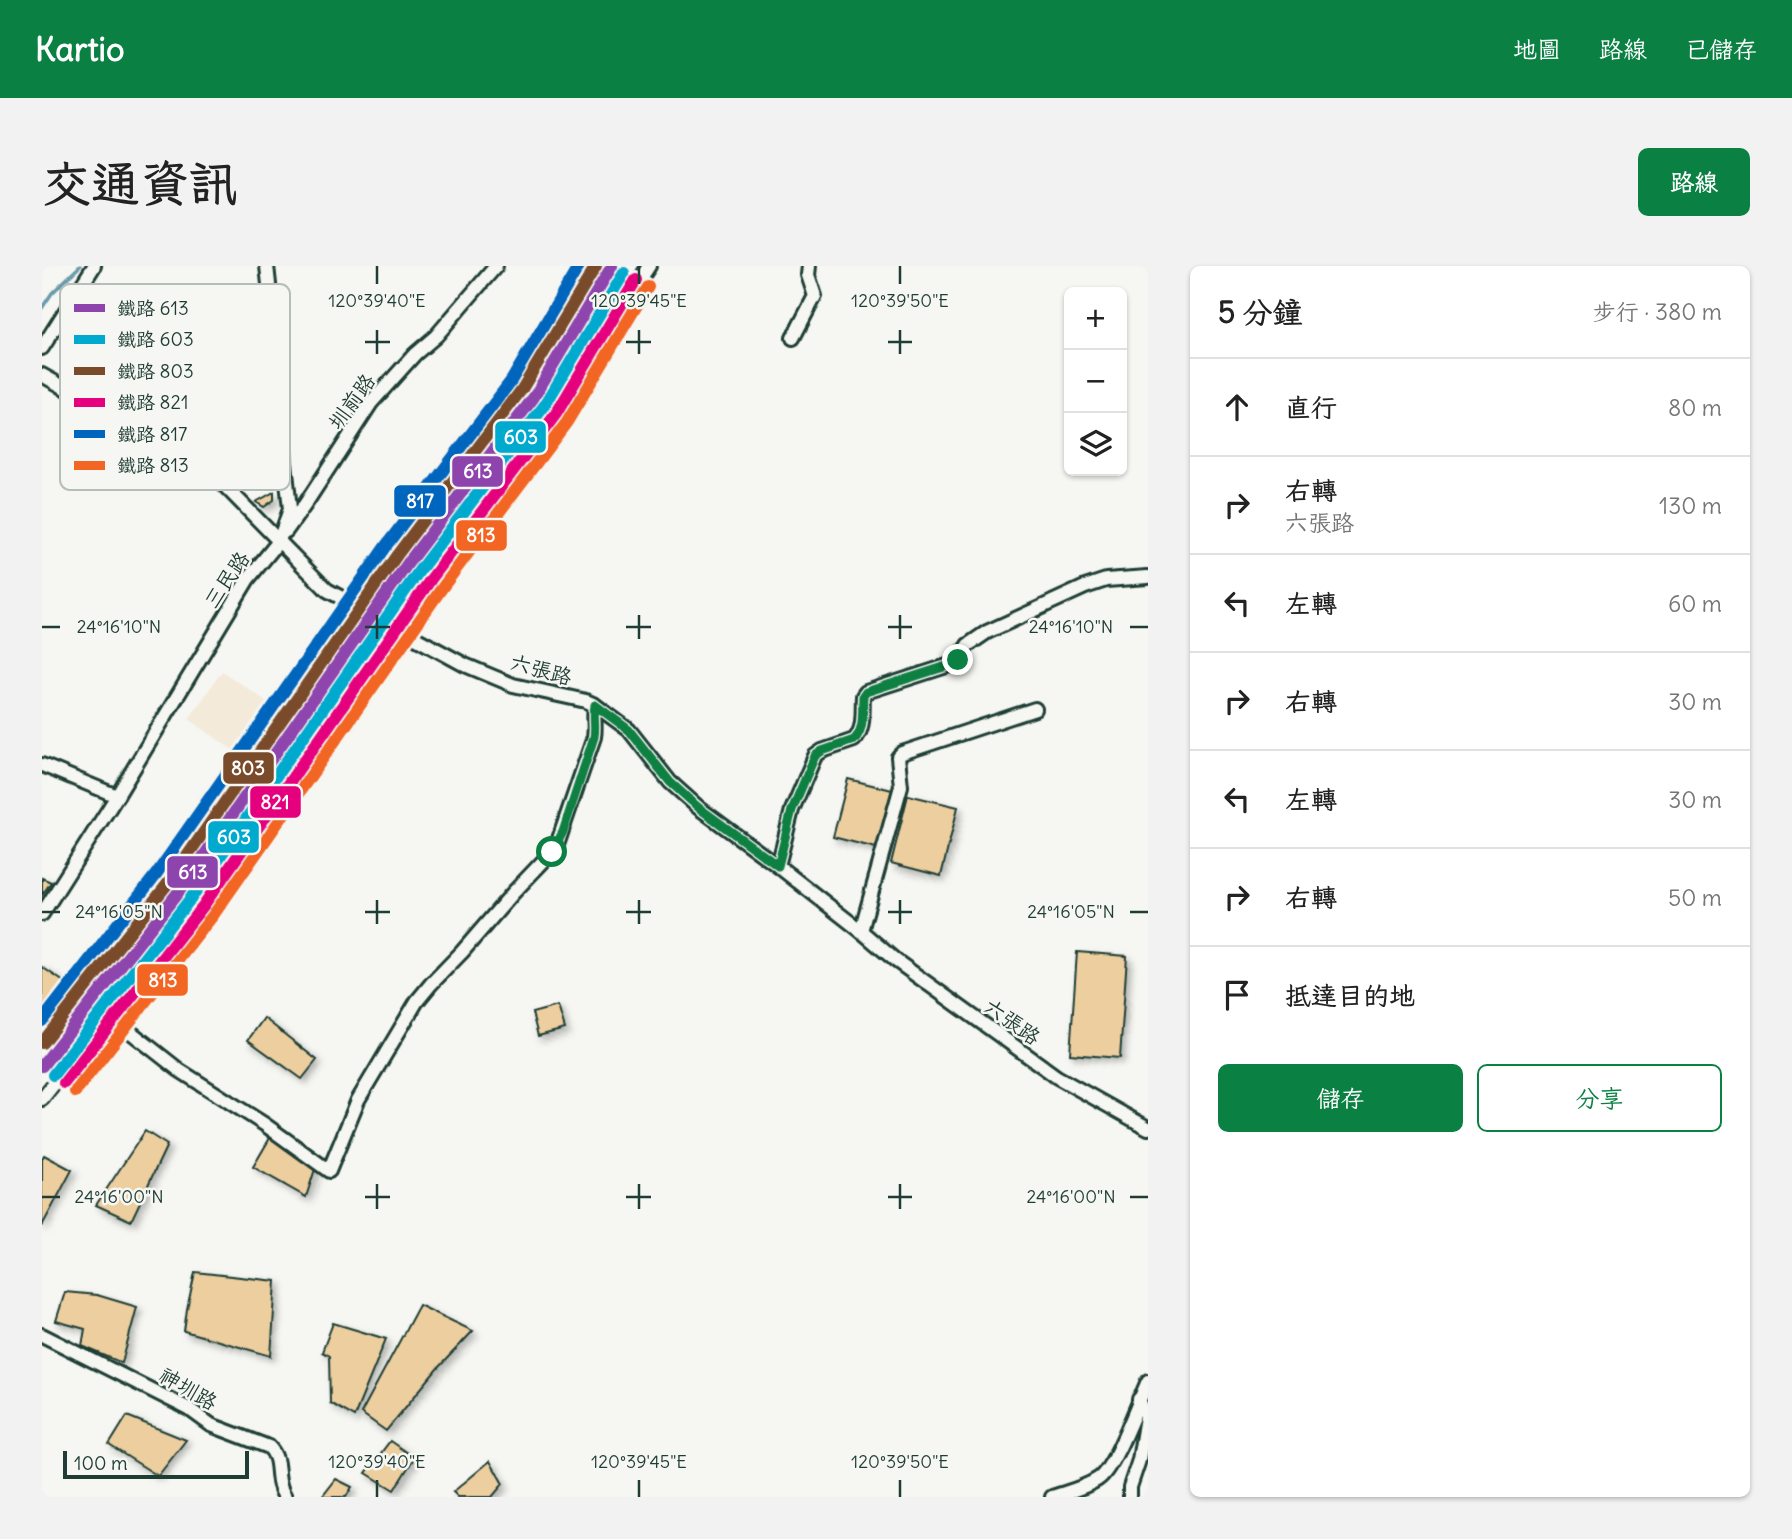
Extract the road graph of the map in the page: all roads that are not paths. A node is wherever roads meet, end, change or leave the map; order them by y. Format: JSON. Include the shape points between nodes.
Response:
{"nodes":[{"id":1,"x":94,"y":266,"type":"edge"},
{"id":2,"x":267,"y":266,"type":"edge"},
{"id":3,"x":496,"y":266,"type":"edge"},
{"id":4,"x":649,"y":266,"type":"edge"},
{"id":5,"x":809,"y":266,"type":"edge"},
{"id":6,"x":83,"y":284,"type":"edge"},
{"id":7,"x":269,"y":284,"type":"edge"},
{"id":8,"x":60,"y":320,"type":"edge"},
{"id":9,"x":793,"y":338,"type":"dead end"},
{"id":10,"x":42,"y":348,"type":"edge"},
{"id":11,"x":42,"y":375,"type":"edge"},
{"id":12,"x":60,"y":385,"type":"edge"},
{"id":13,"x":229,"y":490,"type":"edge"},
{"id":14,"x":288,"y":490,"type":"edge"},
{"id":15,"x":279,"y":541,"type":"junction"},
{"id":16,"x":1148,"y":577,"type":"edge"},
{"id":17,"x":393,"y":626,"type":"junction"},
{"id":18,"x":595,"y":705,"type":"junction"},
{"id":19,"x":1035,"y":709,"type":"dead end"},
{"id":20,"x":42,"y":765,"type":"edge"},
{"id":21,"x":117,"y":796,"type":"junction"},
{"id":22,"x":778,"y":866,"type":"junction"},
{"id":23,"x":42,"y":915,"type":"edge"},
{"id":24,"x":861,"y":931,"type":"junction"},
{"id":25,"x":110,"y":1015,"type":"junction"},
{"id":26,"x":42,"y":1099,"type":"edge"},
{"id":27,"x":1148,"y":1128,"type":"edge"},
{"id":28,"x":42,"y":1335,"type":"edge"},
{"id":29,"x":1148,"y":1381,"type":"edge"},
{"id":30,"x":1139,"y":1399,"type":"junction"},
{"id":31,"x":285,"y":1497,"type":"edge"},
{"id":32,"x":1052,"y":1497,"type":"edge"},
{"id":33,"x":1130,"y":1497,"type":"edge"}],
"edges":[{"from":1,"to":6,"type":"street"},
{"from":2,"to":7,"type":"street","name":"三民路"},
{"from":3,"to":15,"type":"street","name":"圳前路","via":[[371,403]]},
{"from":4,"to":17,"type":"street","via":[[503,486],[421,597]]},
{"from":5,"to":9,"type":"street","via":[[815,296]]},
{"from":8,"to":10,"type":"street"},
{"from":11,"to":12,"type":"street","name":"六張路"},
{"from":13,"to":15,"type":"street","name":"六張路"},
{"from":14,"to":15,"type":"street","name":"三民路","via":[[290,509]]},
{"from":15,"to":17,"type":"street","name":"六張路","via":[[327,590]]},
{"from":15,"to":21,"type":"street","name":"三民路","via":[[247,579]]},
{"from":16,"to":22,"type":"street","via":[[1106,580],[1085,587],[987,632],[968,645],[953,664],[866,692],[857,738],[815,756],[792,810]]},
{"from":17,"to":18,"type":"street","name":"六張路","via":[[513,685]]},
{"from":17,"to":25,"type":"street","via":[[362,658],[297,744]]},
{"from":18,"to":22,"type":"street","name":"六張路","via":[[629,730],[670,782],[699,808]]},
{"from":18,"to":25,"type":"street","via":[[594,737],[558,842],[423,993],[358,1100],[329,1171],[179,1070]]},
{"from":19,"to":24,"type":"street","via":[[898,757],[901,786]]},
{"from":20,"to":21,"type":"street"},
{"from":21,"to":23,"type":"street","name":"三民路"},
{"from":22,"to":24,"type":"street","name":"六張路"},
{"from":24,"to":27,"type":"street","name":"六張路","via":[[1057,1077]]},
{"from":25,"to":26,"type":"street"},
{"from":28,"to":31,"type":"street","name":"神圳路","via":[[189,1409],[211,1425],[269,1447],[277,1459]]},
{"from":29,"to":30,"type":"street"},
{"from":30,"to":32,"type":"street","via":[[1101,1478]]},
{"from":30,"to":33,"type":"street","via":[[1146,1417]]}]}
